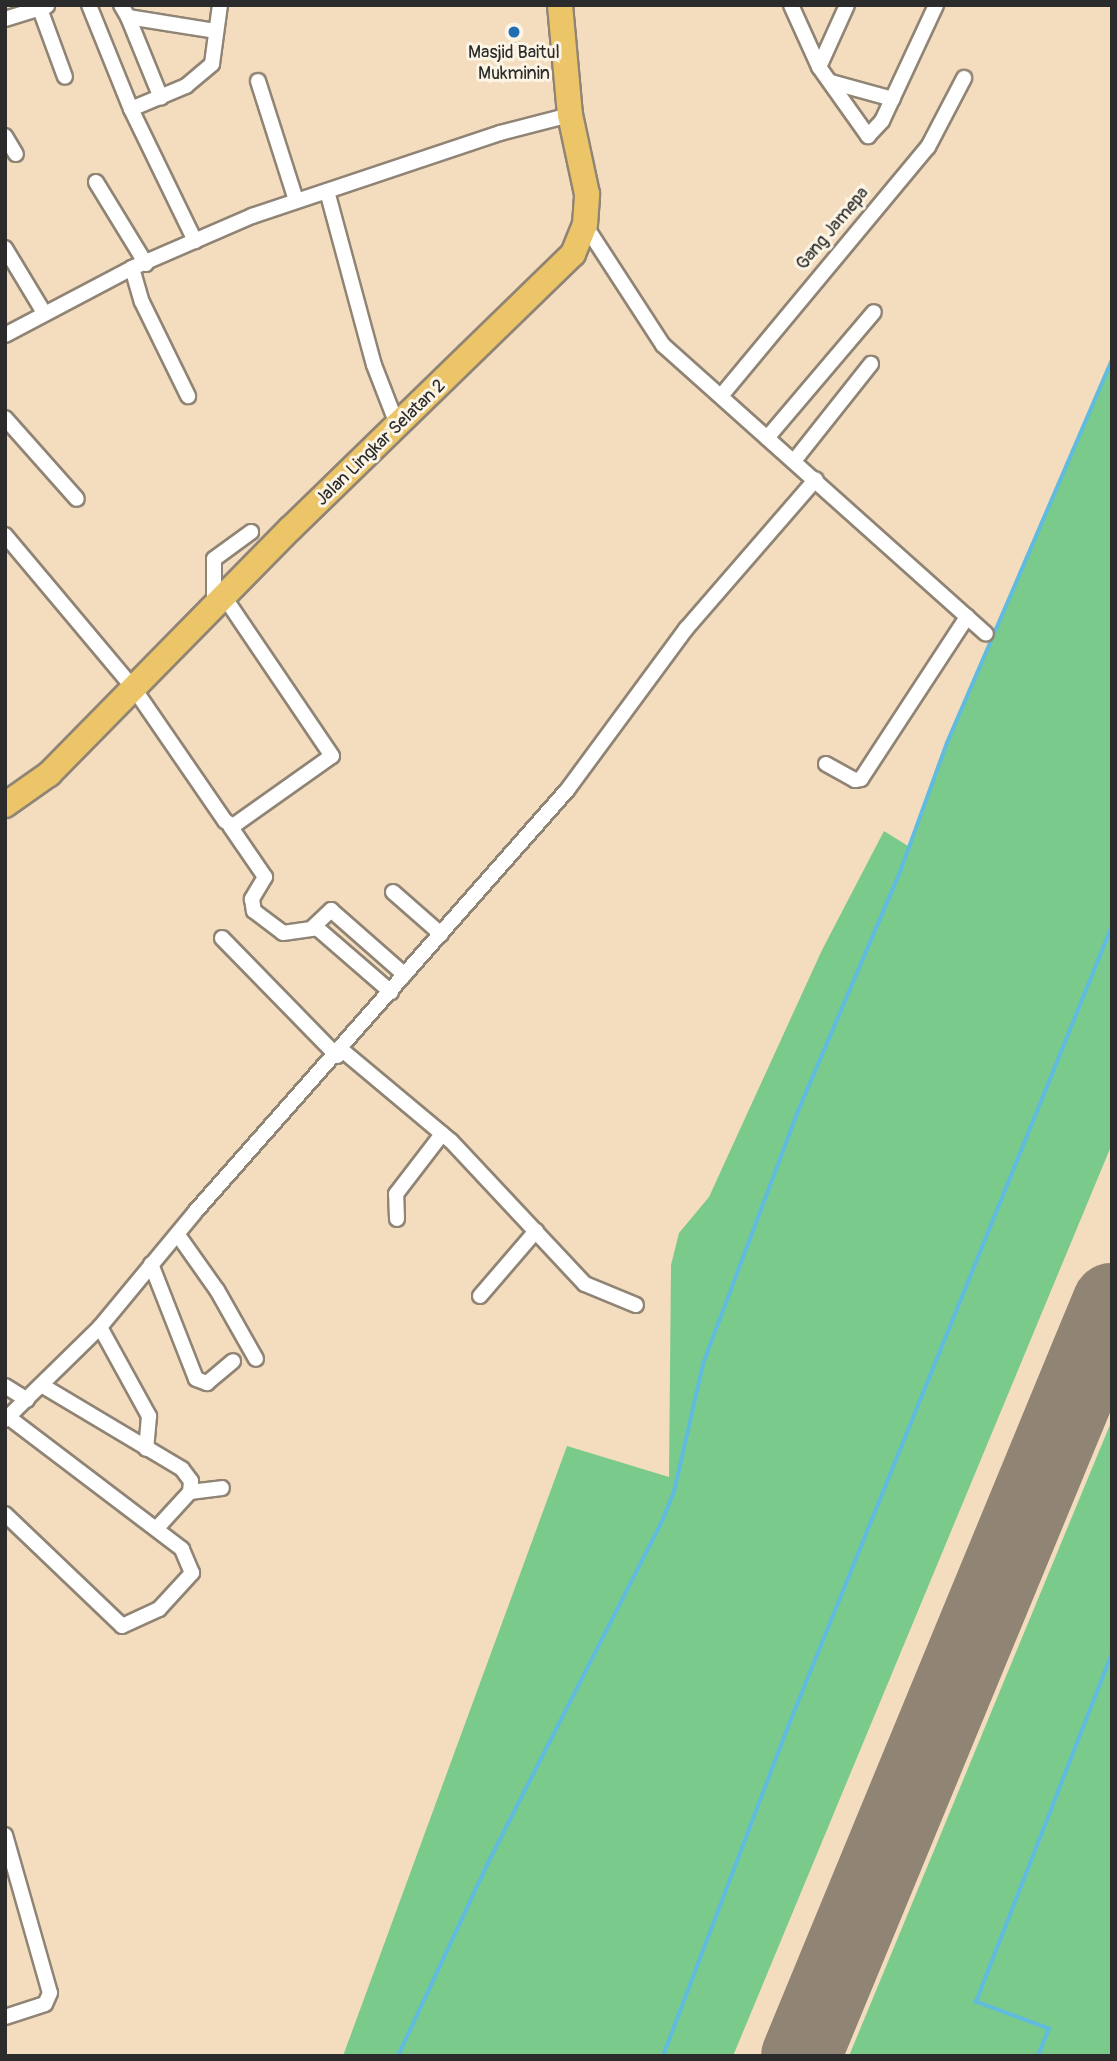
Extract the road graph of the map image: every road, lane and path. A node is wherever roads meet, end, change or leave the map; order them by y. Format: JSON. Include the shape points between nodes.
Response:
{"nodes":[{"id":1,"x":89,"y":5,"type":"edge"},
{"id":2,"x":220,"y":5,"type":"edge"},
{"id":3,"x":561,"y":5,"type":"edge"},
{"id":4,"x":791,"y":5,"type":"edge"},
{"id":5,"x":848,"y":5,"type":"edge"},
{"id":6,"x":936,"y":5,"type":"edge"},
{"id":7,"x":44,"y":7,"type":"edge"},
{"id":8,"x":125,"y":11,"type":"edge"},
{"id":9,"x":5,"y":19,"type":"edge"},
{"id":10,"x":215,"y":31,"type":"junction"},
{"id":11,"x":819,"y":67,"type":"junction"},
{"id":12,"x":65,"y":77,"type":"dead end"},
{"id":13,"x":964,"y":78,"type":"dead end"},
{"id":14,"x":258,"y":81,"type":"dead end"},
{"id":15,"x":831,"y":82,"type":"junction"},
{"id":16,"x":161,"y":98,"type":"junction"},
{"id":17,"x":893,"y":99,"type":"junction"},
{"id":18,"x":131,"y":108,"type":"junction"},
{"id":19,"x":570,"y":115,"type":"junction"},
{"id":20,"x":5,"y":136,"type":"edge"},
{"id":21,"x":16,"y":153,"type":"dead end"},
{"id":22,"x":96,"y":182,"type":"dead end"},
{"id":23,"x":327,"y":191,"type":"junction"},
{"id":24,"x":296,"y":200,"type":"junction"},
{"id":25,"x":586,"y":225,"type":"junction"},
{"id":26,"x":195,"y":241,"type":"junction"},
{"id":27,"x":5,"y":248,"type":"edge"},
{"id":28,"x":139,"y":266,"type":"junction"},
{"id":29,"x":43,"y":311,"type":"junction"},
{"id":30,"x":874,"y":312,"type":"dead end"},
{"id":31,"x":5,"y":335,"type":"edge"},
{"id":32,"x":871,"y":364,"type":"dead end"},
{"id":33,"x":188,"y":396,"type":"dead end"},
{"id":34,"x":721,"y":396,"type":"junction"},
{"id":35,"x":5,"y":418,"type":"edge"},
{"id":36,"x":398,"y":427,"type":"junction"},
{"id":37,"x":767,"y":438,"type":"junction"},
{"id":38,"x":794,"y":461,"type":"junction"},
{"id":39,"x":816,"y":479,"type":"junction"},
{"id":40,"x":77,"y":499,"type":"dead end"},
{"id":41,"x":251,"y":532,"type":"dead end"},
{"id":42,"x":5,"y":534,"type":"edge"},
{"id":43,"x":220,"y":604,"type":"junction"},
{"id":44,"x":967,"y":617,"type":"junction"},
{"id":45,"x":986,"y":634,"type":"dead end"},
{"id":46,"x":135,"y":690,"type":"junction"},
{"id":47,"x":826,"y":764,"type":"dead end"},
{"id":48,"x":5,"y":805,"type":"edge"},
{"id":49,"x":230,"y":826,"type":"junction"},
{"id":50,"x":393,"y":892,"type":"dead end"},
{"id":51,"x":313,"y":927,"type":"junction"},
{"id":52,"x":441,"y":934,"type":"junction"},
{"id":53,"x":222,"y":938,"type":"dead end"},
{"id":54,"x":405,"y":975,"type":"junction"},
{"id":55,"x":391,"y":992,"type":"junction"},
{"id":56,"x":339,"y":1053,"type":"junction"},
{"id":57,"x":442,"y":1134,"type":"junction"},
{"id":58,"x":397,"y":1219,"type":"dead end"},
{"id":59,"x":536,"y":1231,"type":"junction"},
{"id":60,"x":178,"y":1235,"type":"junction"},
{"id":61,"x":151,"y":1264,"type":"junction"},
{"id":62,"x":480,"y":1296,"type":"dead end"},
{"id":63,"x":636,"y":1305,"type":"dead end"},
{"id":64,"x":100,"y":1327,"type":"junction"},
{"id":65,"x":256,"y":1359,"type":"dead end"},
{"id":66,"x":233,"y":1361,"type":"dead end"},
{"id":67,"x":5,"y":1386,"type":"edge"},
{"id":68,"x":43,"y":1386,"type":"junction"},
{"id":69,"x":27,"y":1400,"type":"junction"},
{"id":70,"x":7,"y":1419,"type":"edge"},
{"id":71,"x":146,"y":1449,"type":"junction"},
{"id":72,"x":222,"y":1489,"type":"dead end"},
{"id":73,"x":190,"y":1492,"type":"junction"},
{"id":74,"x":5,"y":1514,"type":"edge"},
{"id":75,"x":157,"y":1528,"type":"junction"},
{"id":76,"x":5,"y":1836,"type":"edge"},
{"id":77,"x":5,"y":2017,"type":"edge"}],
"edges":[{"from":1,"to":18,"type":"street"},
{"from":2,"to":10,"type":"street"},
{"from":3,"to":19,"type":"highway","name":"Jalan Lingkar Selatan 2"},
{"from":4,"to":11,"type":"street"},
{"from":5,"to":11,"type":"street"},
{"from":6,"to":17,"type":"street"},
{"from":7,"to":9,"type":"street"},
{"from":7,"to":12,"type":"street"},
{"from":8,"to":10,"type":"street"},
{"from":8,"to":16,"type":"street"},
{"from":10,"to":16,"type":"street","via":[[212,64],[187,86]]},
{"from":11,"to":15,"type":"street"},
{"from":13,"to":34,"type":"street","name":"Gang Jamepa","via":[[928,147]]},
{"from":14,"to":24,"type":"street"},
{"from":15,"to":17,"type":"street"},
{"from":15,"to":17,"type":"street","via":[[868,136]]},
{"from":16,"to":18,"type":"street"},
{"from":18,"to":26,"type":"street"},
{"from":19,"to":23,"type":"street"},
{"from":19,"to":25,"type":"highway","name":"Jalan Lingkar Selatan 2","via":[[587,194]]},
{"from":20,"to":21,"type":"street"},
{"from":22,"to":28,"type":"street"},
{"from":23,"to":24,"type":"street"},
{"from":23,"to":36,"type":"street","via":[[374,365]]},
{"from":24,"to":26,"type":"street"},
{"from":25,"to":34,"type":"street","via":[[663,345]]},
{"from":25,"to":36,"type":"highway","name":"Jalan Lingkar Selatan 2","via":[[573,254]]},
{"from":26,"to":28,"type":"street"},
{"from":27,"to":29,"type":"street"},
{"from":28,"to":29,"type":"street"},
{"from":28,"to":33,"type":"street","via":[[142,302]]},
{"from":29,"to":31,"type":"street"},
{"from":30,"to":37,"type":"street"},
{"from":32,"to":38,"type":"street"},
{"from":34,"to":37,"type":"street"},
{"from":35,"to":40,"type":"street"},
{"from":36,"to":43,"type":"highway","name":"Jalan Lingkar Selatan 2","via":[[290,529]]},
{"from":37,"to":38,"type":"street"},
{"from":38,"to":39,"type":"street"},
{"from":39,"to":44,"type":"street"},
{"from":39,"to":52,"type":"street","via":[[686,629],[568,789]]},
{"from":41,"to":43,"type":"street","via":[[214,559]]},
{"from":42,"to":46,"type":"street"},
{"from":43,"to":46,"type":"highway","name":"Jalan Lingkar Selatan 2"},
{"from":43,"to":49,"type":"street","via":[[332,756],[237,826]]},
{"from":44,"to":45,"type":"street"},
{"from":44,"to":47,"type":"street","via":[[861,779]]},
{"from":46,"to":48,"type":"highway","name":"Jalan Lingkar Selatan 2","via":[[49,774]]},
{"from":46,"to":49,"type":"street"},
{"from":49,"to":51,"type":"street","via":[[265,877],[252,899],[254,911],[283,933],[297,935]]},
{"from":50,"to":52,"type":"street"},
{"from":51,"to":54,"type":"street","via":[[331,910]]},
{"from":51,"to":55,"type":"street"},
{"from":52,"to":54,"type":"street"},
{"from":53,"to":56,"type":"street"},
{"from":54,"to":55,"type":"street"},
{"from":55,"to":56,"type":"street"},
{"from":56,"to":57,"type":"street"},
{"from":56,"to":60,"type":"street"},
{"from":57,"to":58,"type":"street","via":[[396,1194]]},
{"from":57,"to":59,"type":"street"},
{"from":59,"to":62,"type":"street"},
{"from":59,"to":63,"type":"street","via":[[584,1284]]},
{"from":60,"to":61,"type":"street"},
{"from":60,"to":65,"type":"street","via":[[217,1290]]},
{"from":61,"to":64,"type":"street"},
{"from":61,"to":66,"type":"street","via":[[196,1379],[207,1382]]},
{"from":64,"to":68,"type":"street"},
{"from":64,"to":71,"type":"street","via":[[149,1416]]},
{"from":67,"to":69,"type":"street"},
{"from":68,"to":69,"type":"street"},
{"from":68,"to":71,"type":"street"},
{"from":69,"to":70,"type":"street"},
{"from":70,"to":75,"type":"street"},
{"from":71,"to":73,"type":"street","via":[[188,1474]]},
{"from":72,"to":73,"type":"street"},
{"from":73,"to":75,"type":"street"},
{"from":74,"to":75,"type":"street","via":[[125,1627],[159,1609],[192,1573],[186,1553]]},
{"from":76,"to":77,"type":"street","via":[[50,1993],[45,2004]]}]}
